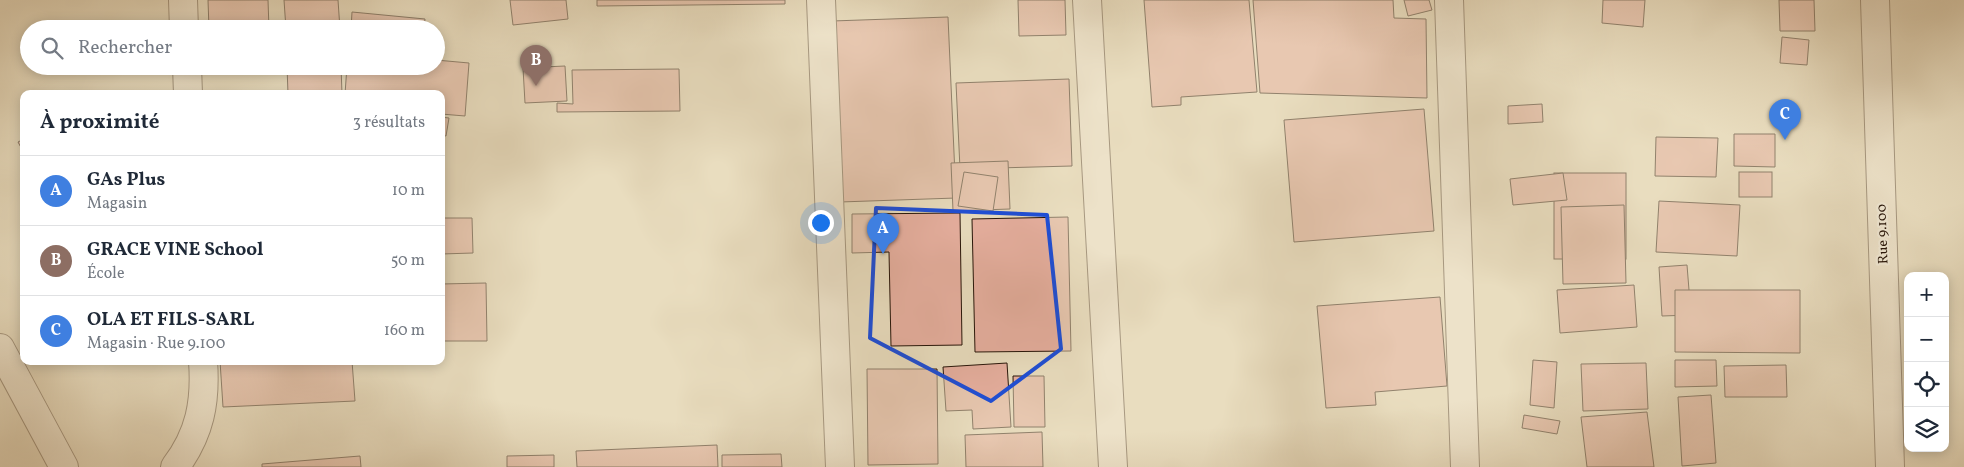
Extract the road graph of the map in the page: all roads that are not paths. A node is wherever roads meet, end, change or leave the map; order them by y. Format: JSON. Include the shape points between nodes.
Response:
{"nodes":[{"id":1,"x":183,"y":0,"type":"edge"},
{"id":2,"x":821,"y":0,"type":"edge"},
{"id":3,"x":1087,"y":0,"type":"edge"},
{"id":4,"x":1448,"y":0,"type":"edge"},
{"id":5,"x":1875,"y":0,"type":"edge"},
{"id":6,"x":184,"y":20,"type":"edge"},
{"id":7,"x":187,"y":75,"type":"edge"},
{"id":8,"x":188,"y":90,"type":"edge"},
{"id":9,"x":0,"y":348,"type":"edge"},
{"id":10,"x":203,"y":365,"type":"edge"},
{"id":11,"x":64,"y":467,"type":"edge"},
{"id":12,"x":175,"y":467,"type":"edge"},
{"id":13,"x":840,"y":467,"type":"edge"},
{"id":14,"x":1113,"y":467,"type":"edge"},
{"id":15,"x":1465,"y":467,"type":"edge"},
{"id":16,"x":1890,"y":467,"type":"edge"}],
"edges":[{"from":1,"to":6,"type":"street"},
{"from":2,"to":13,"type":"street"},
{"from":3,"to":14,"type":"street"},
{"from":4,"to":15,"type":"street"},
{"from":5,"to":16,"type":"street","name":"Rue 9.100"},
{"from":7,"to":8,"type":"street"},
{"from":9,"to":11,"type":"street"},
{"from":10,"to":12,"type":"street","via":[[205,391],[196,434]]}]}
